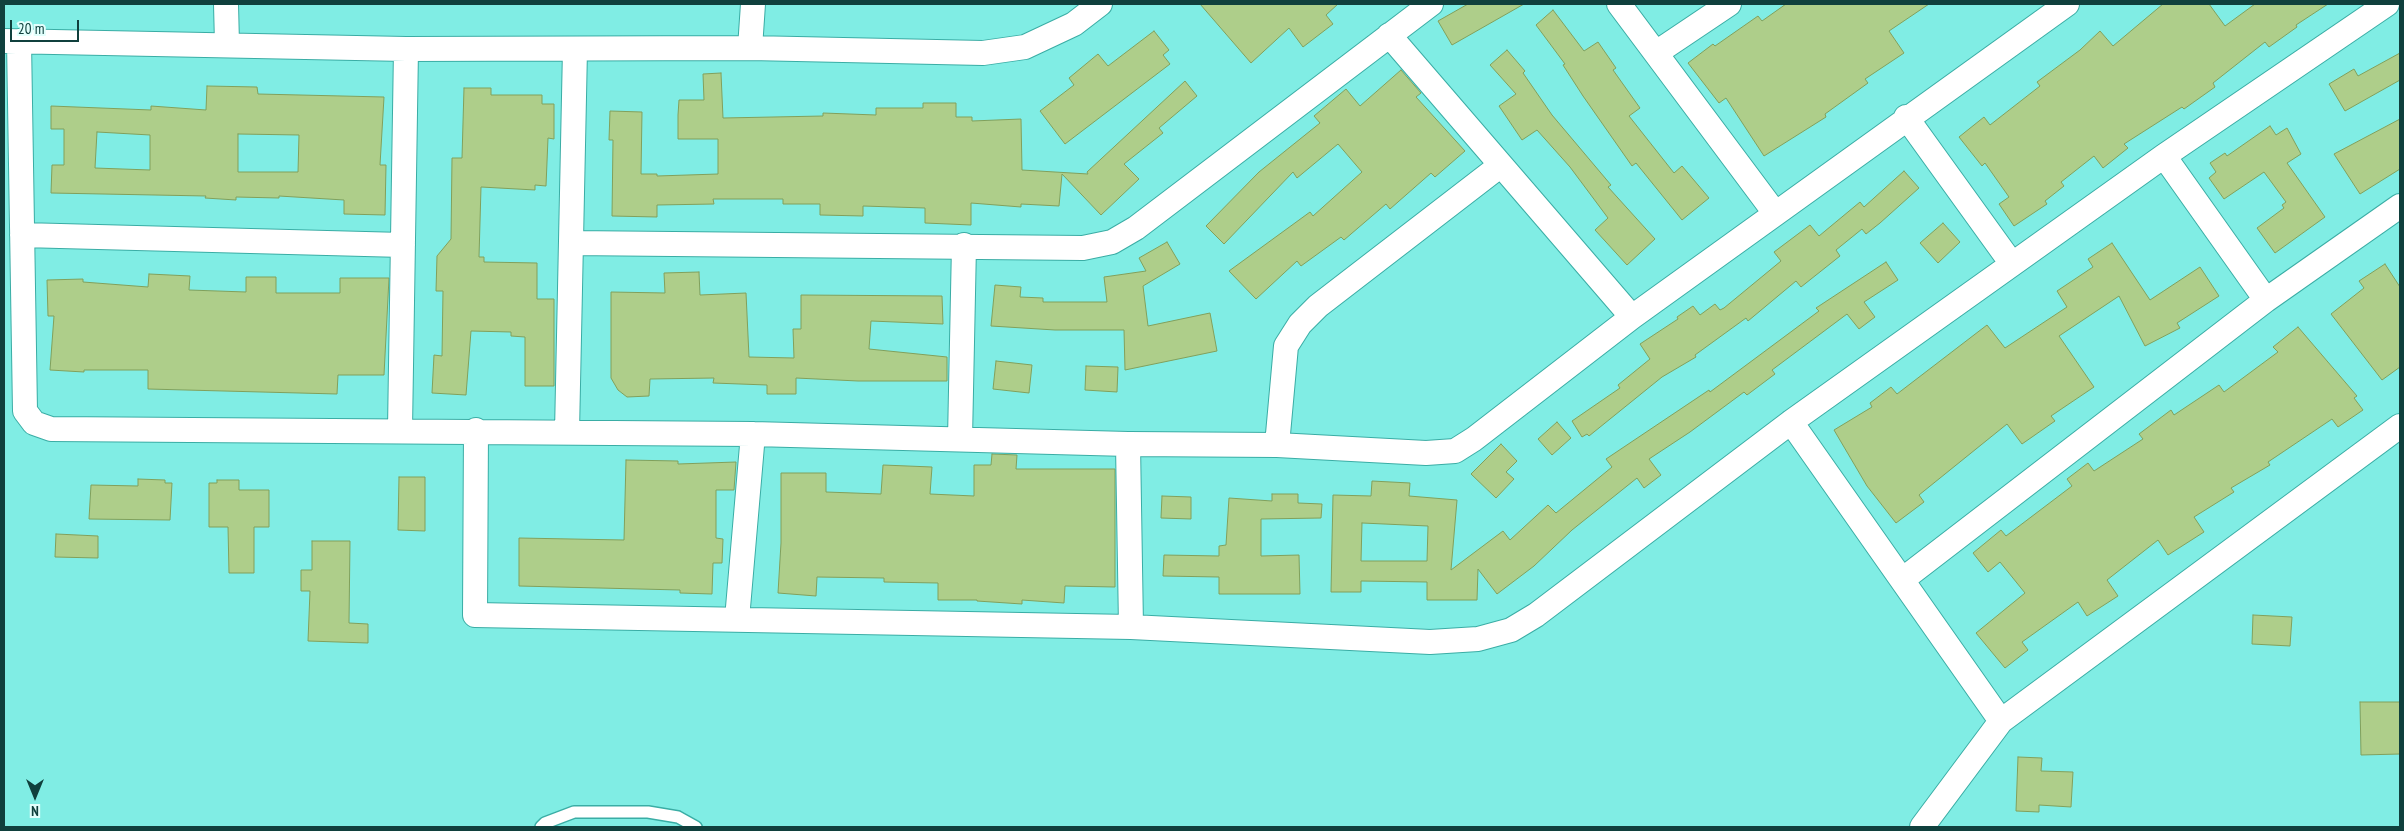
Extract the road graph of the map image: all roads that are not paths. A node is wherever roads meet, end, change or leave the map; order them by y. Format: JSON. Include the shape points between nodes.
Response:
{"nodes":[{"id":1,"x":226,"y":4,"type":"edge"},
{"id":2,"x":753,"y":4,"type":"edge"},
{"id":3,"x":1100,"y":4,"type":"edge"},
{"id":4,"x":1431,"y":4,"type":"edge"},
{"id":5,"x":1618,"y":4,"type":"edge"},
{"id":6,"x":1729,"y":4,"type":"edge"},
{"id":7,"x":2067,"y":4,"type":"edge"},
{"id":8,"x":2387,"y":4,"type":"edge"},
{"id":9,"x":1388,"y":35,"type":"junction"},
{"id":10,"x":11,"y":41,"type":"edge"},
{"id":11,"x":227,"y":44,"type":"junction"},
{"id":12,"x":575,"y":48,"type":"junction"},
{"id":13,"x":750,"y":48,"type":"junction"},
{"id":14,"x":406,"y":49,"type":"junction"},
{"id":15,"x":1656,"y":54,"type":"junction"},
{"id":16,"x":1906,"y":117,"type":"junction"},
{"id":17,"x":2164,"y":156,"type":"junction"},
{"id":18,"x":1501,"y":165,"type":"junction"},
{"id":19,"x":2400,"y":206,"type":"edge"},
{"id":20,"x":1775,"y":213,"type":"junction"},
{"id":21,"x":22,"y":235,"type":"junction"},
{"id":22,"x":571,"y":243,"type":"junction"},
{"id":23,"x":403,"y":245,"type":"junction"},
{"id":24,"x":964,"y":245,"type":"junction"},
{"id":25,"x":2012,"y":264,"type":"junction"},
{"id":26,"x":2266,"y":300,"type":"junction"},
{"id":27,"x":1632,"y":317,"type":"junction"},
{"id":28,"x":1791,"y":422,"type":"junction"},
{"id":29,"x":2400,"y":426,"type":"edge"},
{"id":30,"x":400,"y":429,"type":"junction"},
{"id":31,"x":476,"y":430,"type":"junction"},
{"id":32,"x":567,"y":432,"type":"junction"},
{"id":33,"x":753,"y":434,"type":"junction"},
{"id":34,"x":960,"y":439,"type":"junction"},
{"id":35,"x":1128,"y":444,"type":"junction"},
{"id":36,"x":1277,"y":445,"type":"junction"},
{"id":37,"x":1902,"y":580,"type":"junction"},
{"id":38,"x":737,"y":619,"type":"junction"},
{"id":39,"x":1131,"y":627,"type":"junction"},
{"id":40,"x":2001,"y":721,"type":"junction"},
{"id":41,"x":540,"y":827,"type":"edge"},
{"id":42,"x":696,"y":827,"type":"edge"},
{"id":43,"x":1922,"y":827,"type":"edge"}],
"edges":[{"from":1,"to":11,"type":"street"},
{"from":2,"to":13,"type":"street"},
{"from":3,"to":13,"type":"street","via":[[1074,24],[1025,47],[983,53]]},
{"from":4,"to":9,"type":"street"},
{"from":5,"to":15,"type":"street"},
{"from":6,"to":15,"type":"street"},
{"from":7,"to":16,"type":"street"},
{"from":8,"to":17,"type":"street"},
{"from":9,"to":18,"type":"street"},
{"from":9,"to":24,"type":"street","via":[[1136,228],[1112,242],[1083,248]]},
{"from":10,"to":11,"type":"street"},
{"from":10,"to":21,"type":"street"},
{"from":11,"to":14,"type":"street"},
{"from":12,"to":13,"type":"street"},
{"from":12,"to":14,"type":"street"},
{"from":12,"to":22,"type":"street"},
{"from":14,"to":23,"type":"street"},
{"from":15,"to":20,"type":"street"},
{"from":16,"to":20,"type":"street"},
{"from":16,"to":25,"type":"street"},
{"from":17,"to":25,"type":"street"},
{"from":17,"to":26,"type":"street"},
{"from":18,"to":27,"type":"street"},
{"from":18,"to":36,"type":"street","via":[[1318,306],[1300,324],[1286,346]]},
{"from":19,"to":26,"type":"street"},
{"from":20,"to":27,"type":"street"},
{"from":21,"to":23,"type":"street"},
{"from":21,"to":30,"type":"street","via":[[25,412],[34,423],[51,429]]},
{"from":22,"to":24,"type":"street"},
{"from":22,"to":32,"type":"street"},
{"from":23,"to":30,"type":"street"},
{"from":24,"to":34,"type":"street"},
{"from":25,"to":28,"type":"street"},
{"from":26,"to":37,"type":"street"},
{"from":27,"to":36,"type":"street","via":[[1455,451],[1426,453]]},
{"from":28,"to":37,"type":"street"},
{"from":28,"to":39,"type":"street","via":[[1536,615],[1511,630],[1478,639],[1430,642]]},
{"from":29,"to":40,"type":"street"},
{"from":30,"to":31,"type":"street"},
{"from":31,"to":32,"type":"street"},
{"from":31,"to":38,"type":"street","via":[[475,615]]},
{"from":32,"to":33,"type":"street"},
{"from":33,"to":34,"type":"street"},
{"from":33,"to":38,"type":"street"},
{"from":34,"to":35,"type":"street"},
{"from":35,"to":36,"type":"street"},
{"from":35,"to":39,"type":"street"},
{"from":37,"to":40,"type":"street"},
{"from":38,"to":39,"type":"street"},
{"from":40,"to":43,"type":"street"},
{"from":41,"to":42,"type":"lane","via":[[574,812],[648,812],[678,817]]}]}
